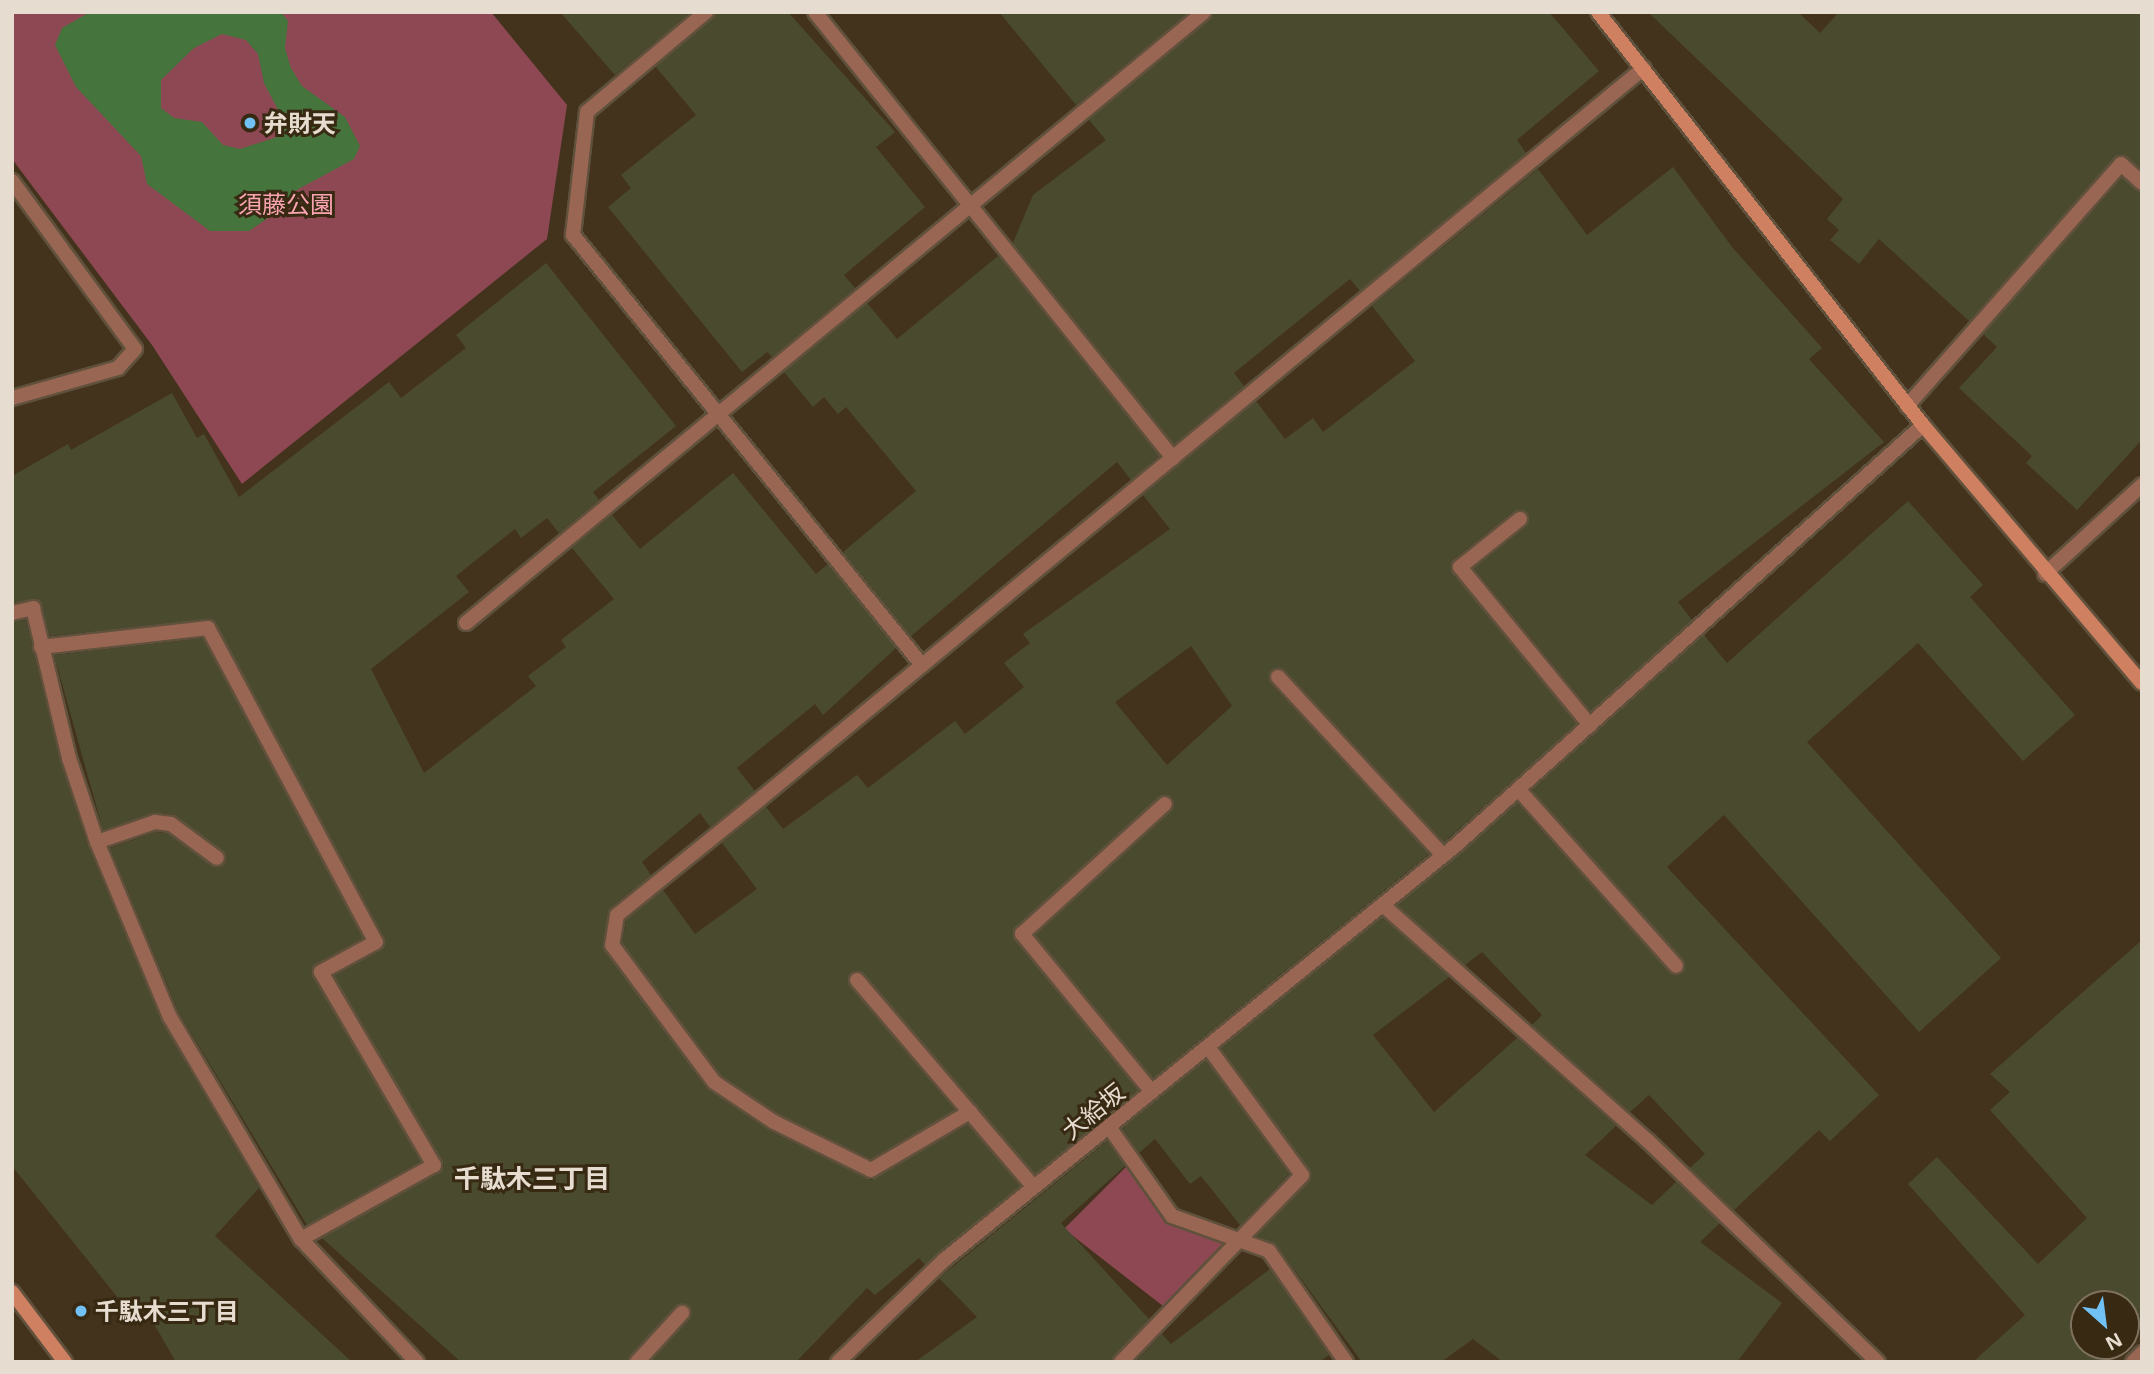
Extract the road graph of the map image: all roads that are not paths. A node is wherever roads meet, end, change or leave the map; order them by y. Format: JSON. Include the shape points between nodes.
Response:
{"nodes":[{"id":1,"x":706,"y":12,"type":"edge"},
{"id":2,"x":815,"y":12,"type":"edge"},
{"id":3,"x":1204,"y":12,"type":"edge"},
{"id":4,"x":1598,"y":12,"type":"edge"},
{"id":5,"x":1644,"y":68,"type":"junction"},
{"id":6,"x":12,"y":181,"type":"edge"},
{"id":7,"x":2142,"y":183,"type":"edge"},
{"id":8,"x":968,"y":206,"type":"junction"},
{"id":9,"x":12,"y":398,"type":"edge"},
{"id":10,"x":1907,"y":406,"type":"junction"},
{"id":11,"x":716,"y":417,"type":"junction"},
{"id":12,"x":1923,"y":425,"type":"junction"},
{"id":13,"x":1173,"y":458,"type":"junction"},
{"id":14,"x":2142,"y":485,"type":"edge"},
{"id":15,"x":1520,"y":519,"type":"dead end"},
{"id":16,"x":2045,"y":574,"type":"junction"},
{"id":17,"x":12,"y":613,"type":"edge"},
{"id":18,"x":466,"y":623,"type":"dead end"},
{"id":19,"x":41,"y":647,"type":"junction"},
{"id":20,"x":922,"y":665,"type":"junction"},
{"id":21,"x":1279,"y":677,"type":"dead end"},
{"id":22,"x":2142,"y":683,"type":"edge"},
{"id":23,"x":1590,"y":725,"type":"junction"},
{"id":24,"x":1518,"y":789,"type":"junction"},
{"id":25,"x":1165,"y":804,"type":"dead end"},
{"id":26,"x":97,"y":842,"type":"junction"},
{"id":27,"x":1443,"y":855,"type":"junction"},
{"id":28,"x":217,"y":858,"type":"dead end"},
{"id":29,"x":1384,"y":906,"type":"junction"},
{"id":30,"x":1676,"y":966,"type":"dead end"},
{"id":31,"x":857,"y":980,"type":"dead end"},
{"id":32,"x":1208,"y":1047,"type":"junction"},
{"id":33,"x":1152,"y":1093,"type":"junction"},
{"id":34,"x":970,"y":1112,"type":"junction"},
{"id":35,"x":1108,"y":1128,"type":"junction"},
{"id":36,"x":1034,"y":1187,"type":"junction"},
{"id":37,"x":301,"y":1238,"type":"junction"},
{"id":38,"x":1237,"y":1241,"type":"junction"},
{"id":39,"x":12,"y":1292,"type":"edge"},
{"id":40,"x":682,"y":1313,"type":"dead end"},
{"id":41,"x":2142,"y":1353,"type":"edge"},
{"id":42,"x":65,"y":1362,"type":"edge"},
{"id":43,"x":417,"y":1362,"type":"edge"},
{"id":44,"x":637,"y":1362,"type":"edge"},
{"id":45,"x":838,"y":1362,"type":"edge"},
{"id":46,"x":1121,"y":1362,"type":"edge"},
{"id":47,"x":1346,"y":1362,"type":"edge"},
{"id":48,"x":1878,"y":1362,"type":"edge"},
{"id":49,"x":2133,"y":1362,"type":"edge"}],
"edges":[{"from":1,"to":11,"type":"street","via":[[587,112],[573,235]]},
{"from":2,"to":8,"type":"street"},
{"from":3,"to":8,"type":"street"},
{"from":4,"to":5,"type":"street"},
{"from":5,"to":10,"type":"street"},
{"from":5,"to":13,"type":"street"},
{"from":6,"to":9,"type":"street","via":[[135,349],[118,368]]},
{"from":7,"to":10,"type":"street","via":[[2121,164]]},
{"from":8,"to":11,"type":"street"},
{"from":8,"to":13,"type":"street"},
{"from":10,"to":12,"type":"street"},
{"from":11,"to":18,"type":"street"},
{"from":11,"to":20,"type":"street"},
{"from":12,"to":16,"type":"street"},
{"from":12,"to":23,"type":"street","name":"大給坂"},
{"from":13,"to":20,"type":"street"},
{"from":14,"to":16,"type":"street"},
{"from":15,"to":23,"type":"street","via":[[1460,567]]},
{"from":16,"to":22,"type":"street"},
{"from":17,"to":19,"type":"street","via":[[33,608]]},
{"from":19,"to":26,"type":"street"},
{"from":19,"to":37,"type":"street","via":[[208,628],[376,942],[321,972],[434,1166]]},
{"from":20,"to":34,"type":"street","via":[[617,915],[612,945],[715,1082],[774,1122],[871,1170]]},
{"from":21,"to":27,"type":"street"},
{"from":23,"to":24,"type":"street","name":"大給坂"},
{"from":24,"to":27,"type":"street","name":"大給坂"},
{"from":24,"to":30,"type":"street"},
{"from":25,"to":33,"type":"street","via":[[1022,934]]},
{"from":26,"to":28,"type":"street","via":[[155,822],[171,824]]},
{"from":26,"to":37,"type":"street","via":[[170,1017]]},
{"from":27,"to":29,"type":"street","name":"大給坂"},
{"from":29,"to":32,"type":"street","name":"大給坂"},
{"from":29,"to":48,"type":"street","via":[[1648,1140]]},
{"from":31,"to":34,"type":"street"},
{"from":32,"to":33,"type":"street","name":"大給坂"},
{"from":32,"to":38,"type":"street","via":[[1303,1175]]},
{"from":33,"to":35,"type":"street","name":"大給坂"},
{"from":34,"to":36,"type":"street"},
{"from":35,"to":36,"type":"street","name":"大給坂"},
{"from":35,"to":38,"type":"street","via":[[1172,1216]]},
{"from":36,"to":45,"type":"street","name":"大給坂","via":[[944,1260]]},
{"from":37,"to":43,"type":"street"},
{"from":38,"to":46,"type":"street"},
{"from":38,"to":47,"type":"street","via":[[1269,1251]]},
{"from":39,"to":42,"type":"street"},
{"from":40,"to":44,"type":"street"},
{"from":41,"to":49,"type":"street"}]}
